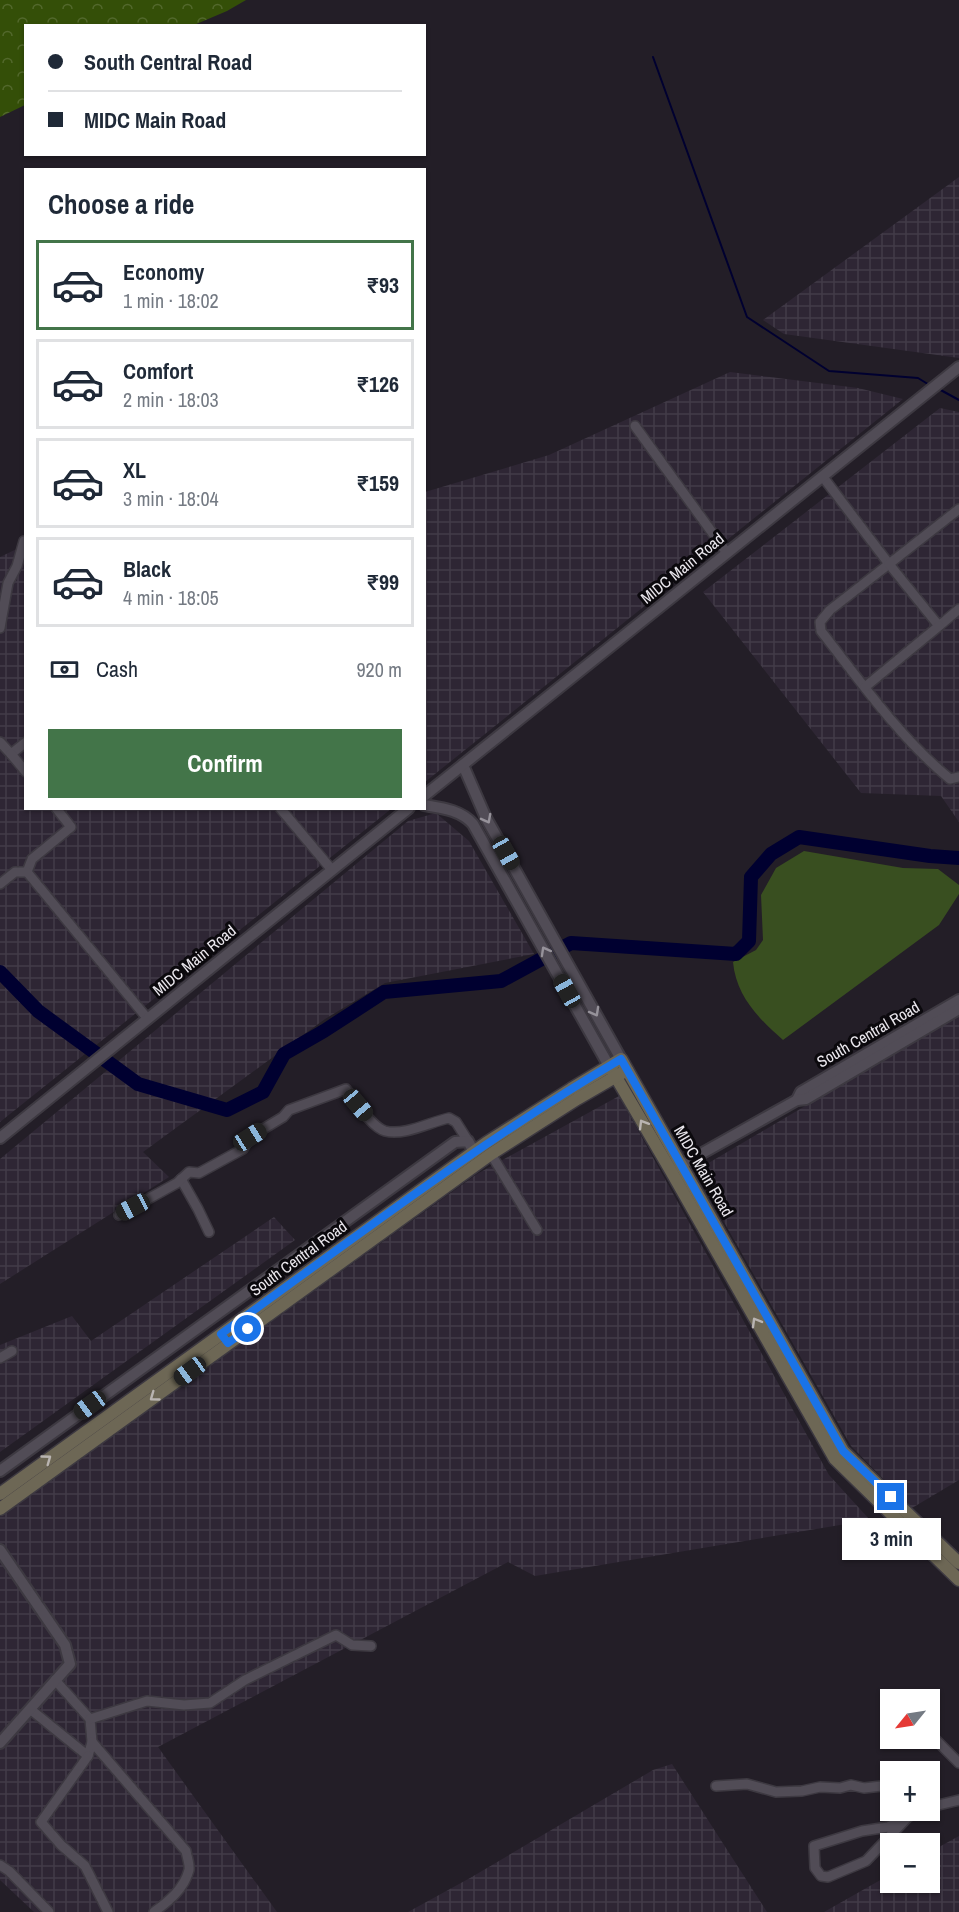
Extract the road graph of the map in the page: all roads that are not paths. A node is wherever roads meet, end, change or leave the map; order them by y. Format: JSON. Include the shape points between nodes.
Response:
{"nodes":[{"id":1,"x":956,"y":370,"type":"edge"},
{"id":2,"x":636,"y":426,"type":"dead end"},
{"id":3,"x":823,"y":477,"type":"junction"},
{"id":4,"x":959,"y":509,"type":"edge"},
{"id":5,"x":24,"y":541,"type":"dead end"},
{"id":6,"x":727,"y":553,"type":"junction"},
{"id":7,"x":889,"y":564,"type":"junction"},
{"id":8,"x":959,"y":609,"type":"edge"},
{"id":9,"x":939,"y":626,"type":"junction"},
{"id":10,"x":0,"y":628,"type":"edge"},
{"id":11,"x":865,"y":687,"type":"junction"},
{"id":12,"x":0,"y":742,"type":"edge"},
{"id":13,"x":24,"y":744,"type":"edge"},
{"id":14,"x":11,"y":754,"type":"junction"},
{"id":15,"x":463,"y":765,"type":"junction"},
{"id":16,"x":24,"y":770,"type":"edge"},
{"id":17,"x":959,"y":777,"type":"edge"},
{"id":18,"x":426,"y":794,"type":"edge"},
{"id":19,"x":426,"y":805,"type":"edge"},
{"id":20,"x":58,"y":810,"type":"edge"},
{"id":21,"x":282,"y":810,"type":"edge"},
{"id":22,"x":407,"y":810,"type":"edge"},
{"id":23,"x":332,"y":870,"type":"junction"},
{"id":24,"x":27,"y":872,"type":"junction"},
{"id":25,"x":0,"y":884,"type":"edge"},
{"id":26,"x":959,"y":1000,"type":"edge"},
{"id":27,"x":959,"y":1009,"type":"edge"},
{"id":28,"x":147,"y":1018,"type":"junction"},
{"id":29,"x":624,"y":1065,"type":"junction"},
{"id":30,"x":612,"y":1072,"type":"junction"},
{"id":31,"x":797,"y":1100,"type":"junction"},
{"id":32,"x":1,"y":1134,"type":"edge"},
{"id":33,"x":471,"y":1146,"type":"junction"},
{"id":34,"x":491,"y":1154,"type":"junction"},
{"id":35,"x":676,"y":1168,"type":"junction"},
{"id":36,"x":181,"y":1179,"type":"junction"},
{"id":37,"x":119,"y":1215,"type":"dead end"},
{"id":38,"x":537,"y":1230,"type":"dead end"},
{"id":39,"x":209,"y":1232,"type":"dead end"},
{"id":40,"x":225,"y":1338,"type":"junction"},
{"id":41,"x":12,"y":1351,"type":"dead end"},
{"id":42,"x":0,"y":1358,"type":"edge"},
{"id":43,"x":0,"y":1471,"type":"edge"},
{"id":44,"x":0,"y":1494,"type":"edge"},
{"id":45,"x":0,"y":1509,"type":"edge"},
{"id":46,"x":0,"y":1550,"type":"edge"},
{"id":47,"x":959,"y":1563,"type":"edge"},
{"id":48,"x":959,"y":1580,"type":"edge"},
{"id":49,"x":371,"y":1646,"type":"dead end"},
{"id":50,"x":55,"y":1680,"type":"junction"},
{"id":51,"x":30,"y":1709,"type":"junction"},
{"id":52,"x":90,"y":1719,"type":"junction"},
{"id":53,"x":92,"y":1742,"type":"junction"},
{"id":54,"x":0,"y":1743,"type":"edge"},
{"id":55,"x":940,"y":1744,"type":"edge"},
{"id":56,"x":88,"y":1756,"type":"junction"},
{"id":57,"x":959,"y":1763,"type":"edge"},
{"id":58,"x":716,"y":1786,"type":"dead end"},
{"id":59,"x":880,"y":1786,"type":"edge"},
{"id":60,"x":959,"y":1800,"type":"edge"},
{"id":61,"x":940,"y":1805,"type":"edge"},
{"id":62,"x":907,"y":1818,"type":"joint"},
{"id":63,"x":0,"y":1865,"type":"edge"},
{"id":64,"x":50,"y":1912,"type":"edge"},
{"id":65,"x":108,"y":1912,"type":"edge"},
{"id":66,"x":154,"y":1912,"type":"edge"}],
"edges":[{"from":1,"to":3,"type":"street","name":"MIDC Main Road"},
{"from":2,"to":6,"type":"street"},
{"from":3,"to":6,"type":"street","name":"MIDC Main Road"},
{"from":3,"to":7,"type":"street"},
{"from":4,"to":7,"type":"street"},
{"from":5,"to":10,"type":"street","via":[[8,583]]},
{"from":6,"to":15,"type":"street","name":"MIDC Main Road"},
{"from":7,"to":9,"type":"street"},
{"from":7,"to":11,"type":"street","via":[[820,622],[821,631]]},
{"from":8,"to":9,"type":"street"},
{"from":9,"to":11,"type":"street"},
{"from":11,"to":17,"type":"street","via":[[938,770],[950,779]]},
{"from":12,"to":14,"type":"street"},
{"from":13,"to":14,"type":"street"},
{"from":14,"to":16,"type":"street"},
{"from":15,"to":18,"type":"street","name":"MIDC Main Road"},
{"from":15,"to":29,"type":"street","name":"MIDC Main Road","one_way":true,"via":[[486,818]]},
{"from":30,"to":19,"type":"street","name":"MIDC Main Road","one_way":true,"via":[[473,824],[457,812]]},
{"from":20,"to":24,"type":"street","via":[[71,826],[32,859]]},
{"from":21,"to":23,"type":"street"},
{"from":22,"to":23,"type":"street","name":"MIDC Main Road"},
{"from":23,"to":28,"type":"street","name":"MIDC Main Road"},
{"from":24,"to":25,"type":"street","via":[[15,872]]},
{"from":24,"to":28,"type":"street"},
{"from":26,"to":31,"type":"street","name":"South Central Road","via":[[801,1092]]},
{"from":27,"to":31,"type":"street","name":"South Central Road","via":[[806,1100]]},
{"from":28,"to":32,"type":"street","name":"MIDC Main Road"},
{"from":29,"to":30,"type":"main road","name":"South Central Road"},
{"from":29,"to":35,"type":"main road","name":"MIDC Main Road"},
{"from":30,"to":33,"type":"main road","name":"South Central Road","via":[[571,1089]]},
{"from":30,"to":34,"type":"main road","name":"South Central Road"},
{"from":35,"to":30,"type":"main road","name":"MIDC Main Road","one_way":true},
{"from":31,"to":35,"type":"street","name":"South Central Road"},
{"from":33,"to":36,"type":"street","via":[[456,1122],[449,1118],[404,1131],[384,1131],[346,1089],[289,1110],[250,1137],[243,1149]]},
{"from":33,"to":40,"type":"main road","name":"South Central Road"},
{"from":33,"to":43,"type":"street","via":[[455,1142]]},
{"from":34,"to":38,"type":"street"},
{"from":34,"to":40,"type":"main road","name":"South Central Road"},
{"from":35,"to":47,"type":"main road","name":"MIDC Main Road","via":[[843,1451]]},
{"from":48,"to":35,"type":"main road","name":"MIDC Main Road","one_way":true,"via":[[835,1459]]},
{"from":36,"to":37,"type":"street"},
{"from":36,"to":39,"type":"street"},
{"from":44,"to":40,"type":"main road","name":"South Central Road","one_way":true},
{"from":40,"to":45,"type":"main road","name":"South Central Road","one_way":true},
{"from":41,"to":42,"type":"street"},
{"from":46,"to":50,"type":"street","via":[[65,1646],[70,1664]]},
{"from":49,"to":52,"type":"street","via":[[352,1646],[336,1635],[245,1680],[210,1703],[184,1706],[147,1701]]},
{"from":50,"to":51,"type":"street"},
{"from":50,"to":52,"type":"street"},
{"from":51,"to":54,"type":"street"},
{"from":51,"to":56,"type":"street"},
{"from":52,"to":53,"type":"street"},
{"from":53,"to":56,"type":"street"},
{"from":53,"to":66,"type":"street","via":[[186,1851],[190,1869],[181,1887]]},
{"from":55,"to":57,"type":"street"},
{"from":56,"to":65,"type":"street","via":[[41,1822],[85,1866]]},
{"from":58,"to":59,"type":"street","via":[[747,1784],[776,1792]]},
{"from":60,"to":61,"type":"street"},
{"from":62,"to":62,"type":"street","via":[[866,1861],[828,1876],[821,1876],[815,1868],[814,1846],[888,1827]]},
{"from":63,"to":64,"type":"street"}]}
